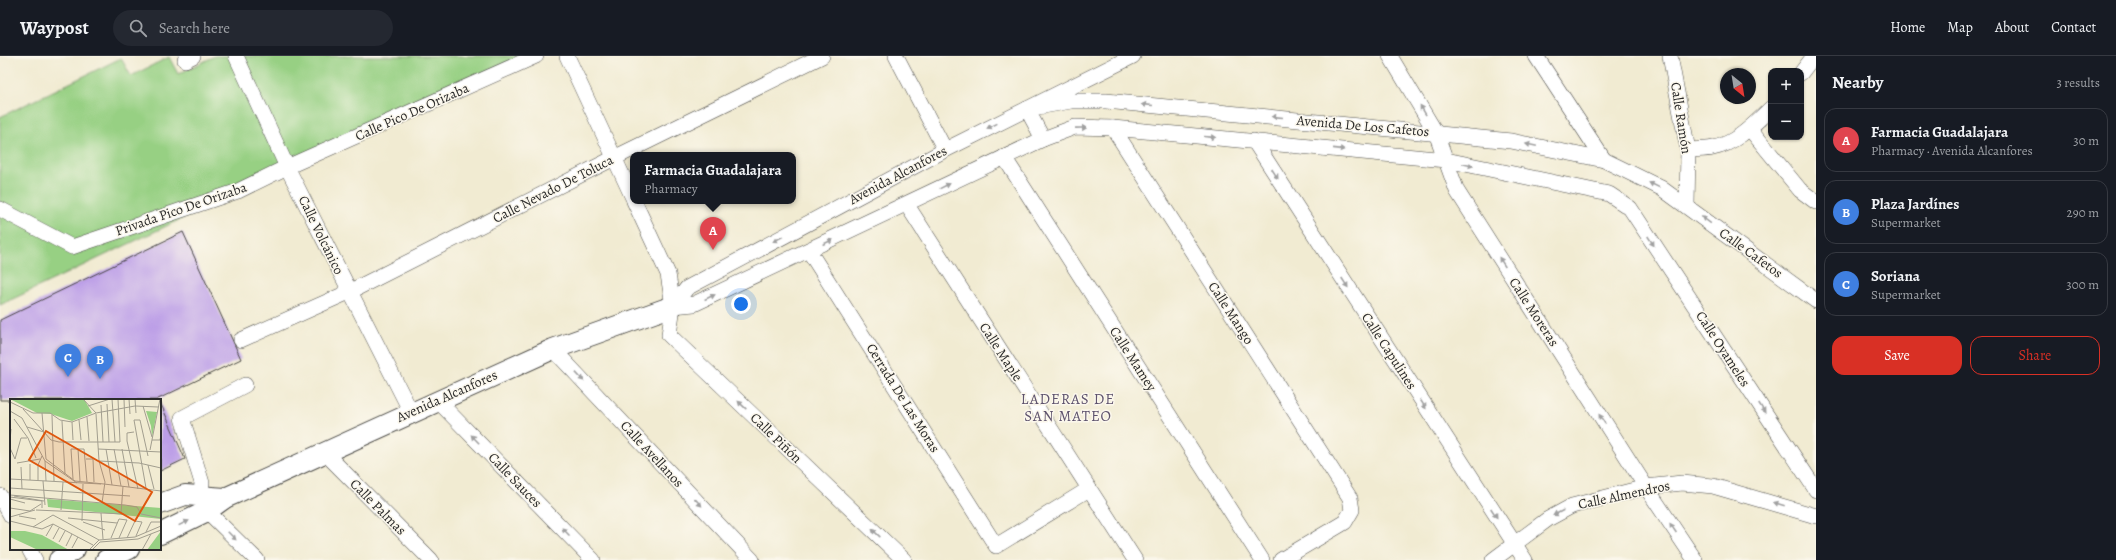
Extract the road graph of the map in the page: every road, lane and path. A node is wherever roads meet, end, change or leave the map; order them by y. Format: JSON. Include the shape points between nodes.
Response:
{"nodes":[{"id":1,"x":236,"y":56,"type":"edge"},
{"id":2,"x":536,"y":56,"type":"edge"},
{"id":3,"x":567,"y":56,"type":"edge"},
{"id":4,"x":822,"y":56,"type":"edge"},
{"id":5,"x":896,"y":56,"type":"edge"},
{"id":6,"x":1133,"y":56,"type":"edge"},
{"id":7,"x":1390,"y":56,"type":"edge"},
{"id":8,"x":1536,"y":56,"type":"edge"},
{"id":9,"x":1670,"y":56,"type":"edge"},
{"id":10,"x":1814,"y":56,"type":"edge"},
{"id":11,"x":1804,"y":69,"type":"edge"},
{"id":12,"x":1027,"y":109,"type":"junction"},
{"id":13,"x":1768,"y":111,"type":"edge"},
{"id":14,"x":1113,"y":128,"type":"junction"},
{"id":15,"x":1750,"y":129,"type":"junction"},
{"id":16,"x":1436,"y":133,"type":"junction"},
{"id":17,"x":1044,"y":139,"type":"junction"},
{"id":18,"x":1254,"y":141,"type":"junction"},
{"id":19,"x":945,"y":150,"type":"junction"},
{"id":20,"x":1688,"y":150,"type":"junction"},
{"id":21,"x":614,"y":158,"type":"junction"},
{"id":22,"x":1004,"y":158,"type":"junction"},
{"id":23,"x":1446,"y":160,"type":"junction"},
{"id":24,"x":1604,"y":160,"type":"junction"},
{"id":25,"x":287,"y":167,"type":"junction"},
{"id":26,"x":630,"y":192,"type":"edge"},
{"id":27,"x":1816,"y":202,"type":"edge"},
{"id":28,"x":635,"y":204,"type":"edge"},
{"id":29,"x":907,"y":205,"type":"junction"},
{"id":30,"x":1687,"y":205,"type":"junction"},
{"id":31,"x":1630,"y":208,"type":"joint"},
{"id":32,"x":0,"y":209,"type":"edge"},
{"id":33,"x":809,"y":251,"type":"junction"},
{"id":34,"x":349,"y":292,"type":"junction"},
{"id":35,"x":1816,"y":301,"type":"edge"},
{"id":36,"x":673,"y":306,"type":"junction"},
{"id":37,"x":241,"y":340,"type":"dead end"},
{"id":38,"x":553,"y":349,"type":"junction"},
{"id":39,"x":245,"y":385,"type":"dead end"},
{"id":40,"x":437,"y":400,"type":"junction"},
{"id":41,"x":411,"y":412,"type":"junction"},
{"id":42,"x":325,"y":453,"type":"junction"},
{"id":43,"x":1646,"y":487,"type":"junction"},
{"id":44,"x":1089,"y":489,"type":"junction"},
{"id":45,"x":1816,"y":490,"type":"edge"},
{"id":46,"x":0,"y":496,"type":"edge"},
{"id":47,"x":204,"y":503,"type":"junction"},
{"id":48,"x":161,"y":504,"type":"edge"},
{"id":49,"x":10,"y":514,"type":"edge"},
{"id":50,"x":1816,"y":516,"type":"edge"},
{"id":51,"x":161,"y":533,"type":"edge"},
{"id":52,"x":1514,"y":543,"type":"junction"},
{"id":53,"x":30,"y":550,"type":"edge"},
{"id":54,"x":73,"y":550,"type":"edge"},
{"id":55,"x":127,"y":550,"type":"edge"},
{"id":56,"x":35,"y":560,"type":"edge"},
{"id":57,"x":59,"y":560,"type":"edge"},
{"id":58,"x":106,"y":560,"type":"edge"},
{"id":59,"x":257,"y":560,"type":"edge"},
{"id":60,"x":431,"y":560,"type":"edge"},
{"id":61,"x":593,"y":560,"type":"edge"},
{"id":62,"x":752,"y":560,"type":"edge"},
{"id":63,"x":904,"y":560,"type":"edge"},
{"id":64,"x":1135,"y":560,"type":"edge"},
{"id":65,"x":1262,"y":560,"type":"edge"},
{"id":66,"x":1281,"y":560,"type":"edge"},
{"id":67,"x":1493,"y":560,"type":"edge"},
{"id":68,"x":1525,"y":560,"type":"edge"},
{"id":69,"x":1695,"y":560,"type":"edge"}],
"edges":[{"from":1,"to":25,"type":"street","name":"Calle Volcánico"},
{"from":2,"to":25,"type":"street","name":"Calle Pico De Orizaba"},
{"from":3,"to":21,"type":"street"},
{"from":4,"to":21,"type":"street","name":"Calle Nevado De Toluca"},
{"from":5,"to":19,"type":"street"},
{"from":6,"to":12,"type":"street","name":"Avenida Alcanfores"},
{"from":16,"to":7,"type":"street","name":"Calle Moreras","one_way":true},
{"from":8,"to":24,"type":"street"},
{"from":9,"to":20,"type":"street","name":"Calle Ramón"},
{"from":10,"to":11,"type":"street"},
{"from":16,"to":12,"type":"street","name":"Avenida De Los Cafetos","one_way":true,"via":[[1106,101],[1072,101]]},
{"from":12,"to":17,"type":"street"},
{"from":12,"to":19,"type":"street","name":"Avenida Alcanfores","one_way":true},
{"from":13,"to":15,"type":"street"},
{"from":17,"to":14,"type":"street","name":"Avenida De Los Cafetos","one_way":true,"via":[[1075,128]]},
{"from":14,"to":18,"type":"street","name":"Avenida De Los Cafetos","one_way":true},
{"from":14,"to":66,"type":"street","name":"Calle Mango","via":[[1350,498],[1352,510],[1345,522]]},
{"from":15,"to":20,"type":"street","via":[[1713,148]]},
{"from":15,"to":27,"type":"street","via":[[1800,190]]},
{"from":16,"to":23,"type":"street","name":"Calle Moreras"},
{"from":24,"to":16,"type":"street","name":"Avenida De Los Cafetos","one_way":true,"via":[[1511,140]]},
{"from":17,"to":22,"type":"street","name":"Avenida Alcanfores"},
{"from":18,"to":23,"type":"street","name":"Avenida De Los Cafetos","one_way":true},
{"from":18,"to":52,"type":"street","name":"Calle Capulines","one_way":true},
{"from":19,"to":36,"type":"street","name":"Avenida Alcanfores","one_way":true,"via":[[687,288]]},
{"from":20,"to":30,"type":"street","name":"Calle Ramón"},
{"from":21,"to":26,"type":"street"},
{"from":21,"to":34,"type":"street","name":"Calle Nevado De Toluca"},
{"from":29,"to":22,"type":"street","name":"Avenida Alcanfores","one_way":true},
{"from":22,"to":65,"type":"street","name":"Calle Mamey"},
{"from":23,"to":31,"type":"street","name":"Avenida De Los Cafetos","one_way":true,"via":[[1609,194]]},
{"from":43,"to":23,"type":"street","name":"Calle Moreras","one_way":true,"via":[[1457,191]]},
{"from":30,"to":24,"type":"street","name":"Avenida De Los Cafetos","one_way":true,"via":[[1661,188]]},
{"from":25,"to":32,"type":"street","name":"Privada Pico De Orizaba","via":[[238,191],[72,247]]},
{"from":25,"to":34,"type":"street","name":"Calle Volcánico"},
{"from":28,"to":36,"type":"street","via":[[668,274]]},
{"from":33,"to":29,"type":"street","name":"Avenida Alcanfores","one_way":true},
{"from":29,"to":44,"type":"street","name":"Calle Maple"},
{"from":35,"to":30,"type":"street","name":"Calle Cafetos","one_way":true},
{"from":31,"to":45,"type":"street","name":"Calle Oyameles","one_way":true},
{"from":36,"to":33,"type":"street","name":"Avenida Alcanfores","one_way":true,"via":[[694,304]]},
{"from":33,"to":44,"type":"street","name":"Cerrada De Las Moras","via":[[996,546]]},
{"from":34,"to":37,"type":"street","name":"Calle Nevado De Toluca"},
{"from":34,"to":41,"type":"street","name":"Calle Volcánico"},
{"from":36,"to":38,"type":"main road","name":"Avenida Alcanfores"},
{"from":63,"to":36,"type":"street","name":"Calle Piñón","one_way":true,"via":[[669,335]]},
{"from":38,"to":40,"type":"main road","name":"Avenida Alcanfores"},
{"from":38,"to":62,"type":"street","name":"Calle Avellanos","one_way":true},
{"from":39,"to":47,"type":"street","via":[[182,418],[202,483]]},
{"from":40,"to":41,"type":"main road","name":"Avenida Alcanfores"},
{"from":61,"to":40,"type":"street","name":"Calle Sauces","one_way":true},
{"from":41,"to":42,"type":"main road","name":"Avenida Alcanfores"},
{"from":42,"to":47,"type":"main road","name":"Avenida Alcanfores","via":[[225,498]]},
{"from":42,"to":60,"type":"street","name":"Calle Palmas"},
{"from":50,"to":43,"type":"street","name":"Calle Almendros","one_way":true,"via":[[1713,486],[1682,483]]},
{"from":43,"to":52,"type":"street","name":"Calle Almendros","one_way":true,"via":[[1572,506]]},
{"from":69,"to":43,"type":"street","name":"Calle Moreras","one_way":true},
{"from":44,"to":64,"type":"street","name":"Calle Maple"},
{"from":46,"to":49,"type":"street"},
{"from":47,"to":48,"type":"main road","name":"Avenida Alcanfores","via":[[185,495]]},
{"from":51,"to":47,"type":"main road","one_way":true},
{"from":47,"to":59,"type":"street","one_way":true},
{"from":52,"to":67,"type":"street","name":"Calle Almendros"},
{"from":52,"to":68,"type":"street","name":"Calle Capulines"},
{"from":53,"to":56,"type":"street"},
{"from":54,"to":57,"type":"main road"},
{"from":55,"to":58,"type":"main road"}]}
